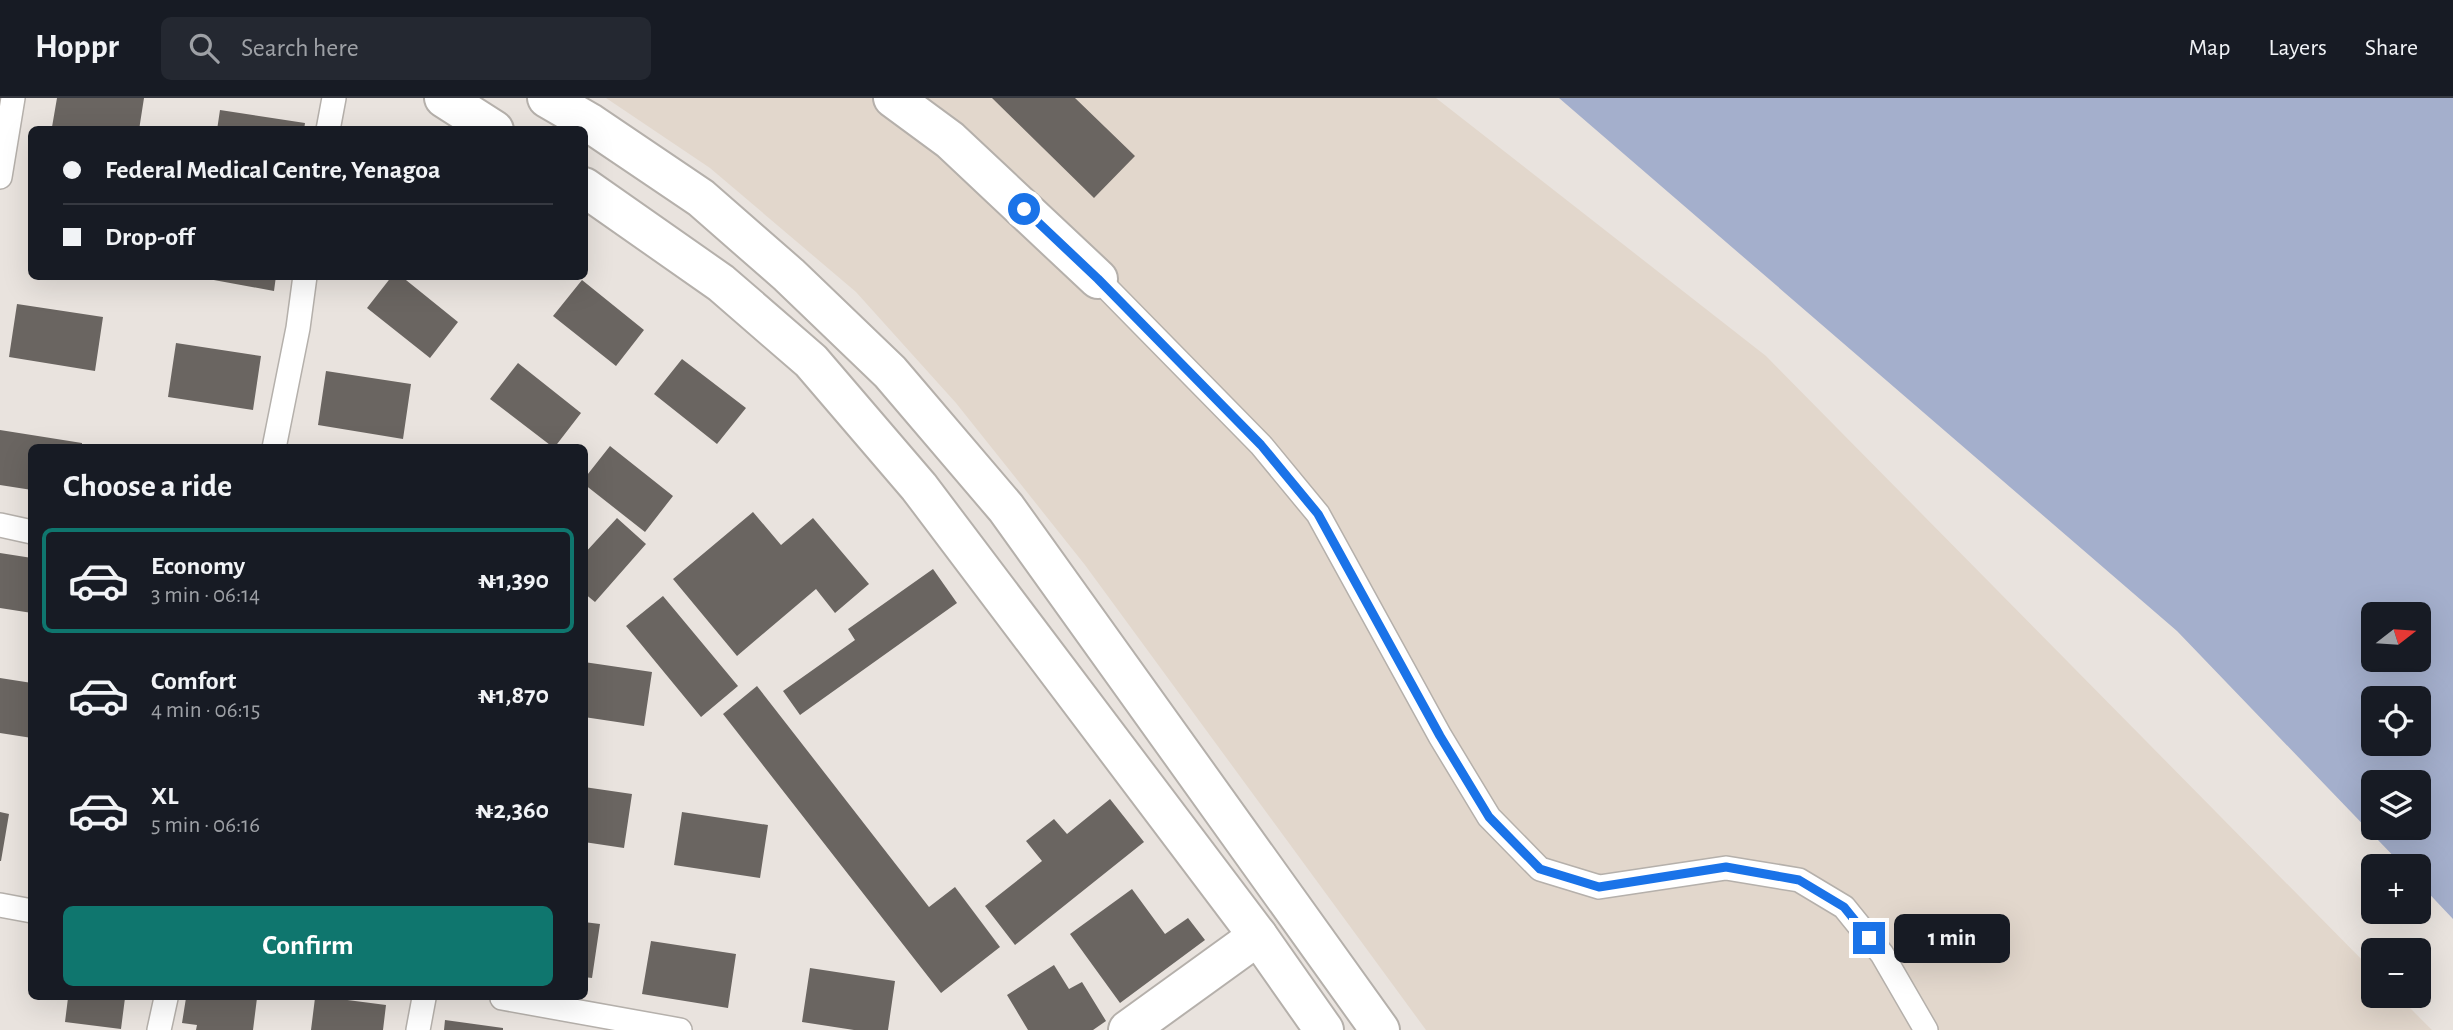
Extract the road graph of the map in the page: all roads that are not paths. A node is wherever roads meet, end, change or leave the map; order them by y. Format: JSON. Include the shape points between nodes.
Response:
{"nodes":[{"id":1,"x":13,"y":98,"type":"edge"},
{"id":2,"x":334,"y":98,"type":"edge"},
{"id":3,"x":444,"y":98,"type":"edge"},
{"id":4,"x":547,"y":98,"type":"edge"},
{"id":5,"x":893,"y":98,"type":"edge"},
{"id":6,"x":329,"y":126,"type":"edge"},
{"id":7,"x":488,"y":126,"type":"edge"},
{"id":8,"x":0,"y":177,"type":"edge"},
{"id":9,"x":588,"y":190,"type":"edge"},
{"id":10,"x":1098,"y":279,"type":"joint"},
{"id":11,"x":304,"y":280,"type":"edge"},
{"id":12,"x":275,"y":444,"type":"edge"},
{"id":13,"x":0,"y":525,"type":"edge"},
{"id":14,"x":28,"y":531,"type":"edge"},
{"id":15,"x":0,"y":905,"type":"edge"},
{"id":16,"x":28,"y":910,"type":"edge"},
{"id":17,"x":1258,"y":936,"type":"junction"},
{"id":18,"x":166,"y":1000,"type":"edge"},
{"id":19,"x":425,"y":1000,"type":"edge"},
{"id":20,"x":513,"y":1000,"type":"edge"},
{"id":21,"x":159,"y":1030,"type":"edge"},
{"id":22,"x":418,"y":1030,"type":"edge"},
{"id":23,"x":680,"y":1030,"type":"edge"},
{"id":24,"x":1128,"y":1030,"type":"edge"},
{"id":25,"x":1324,"y":1030,"type":"edge"},
{"id":26,"x":1380,"y":1030,"type":"edge"},
{"id":27,"x":1926,"y":1030,"type":"edge"}],
"edges":[{"from":1,"to":8,"type":"lane"},
{"from":2,"to":6,"type":"lane"},
{"from":3,"to":7,"type":"street"},
{"from":4,"to":26,"type":"street","via":[[701,198],[890,372],[1006,508]]},
{"from":5,"to":10,"type":"street","via":[[950,140]]},
{"from":9,"to":17,"type":"street","via":[[721,283],[811,361],[919,487]]},
{"from":10,"to":27,"type":"lane","via":[[1261,445],[1318,514],[1489,817],[1540,869],[1599,887],[1726,867],[1799,880],[1844,907],[1882,954]]},
{"from":11,"to":12,"type":"lane"},
{"from":13,"to":14,"type":"lane"},
{"from":15,"to":16,"type":"lane"},
{"from":17,"to":24,"type":"street"},
{"from":17,"to":25,"type":"street"},
{"from":18,"to":21,"type":"lane"},
{"from":19,"to":22,"type":"lane"},
{"from":20,"to":23,"type":"lane"}]}
